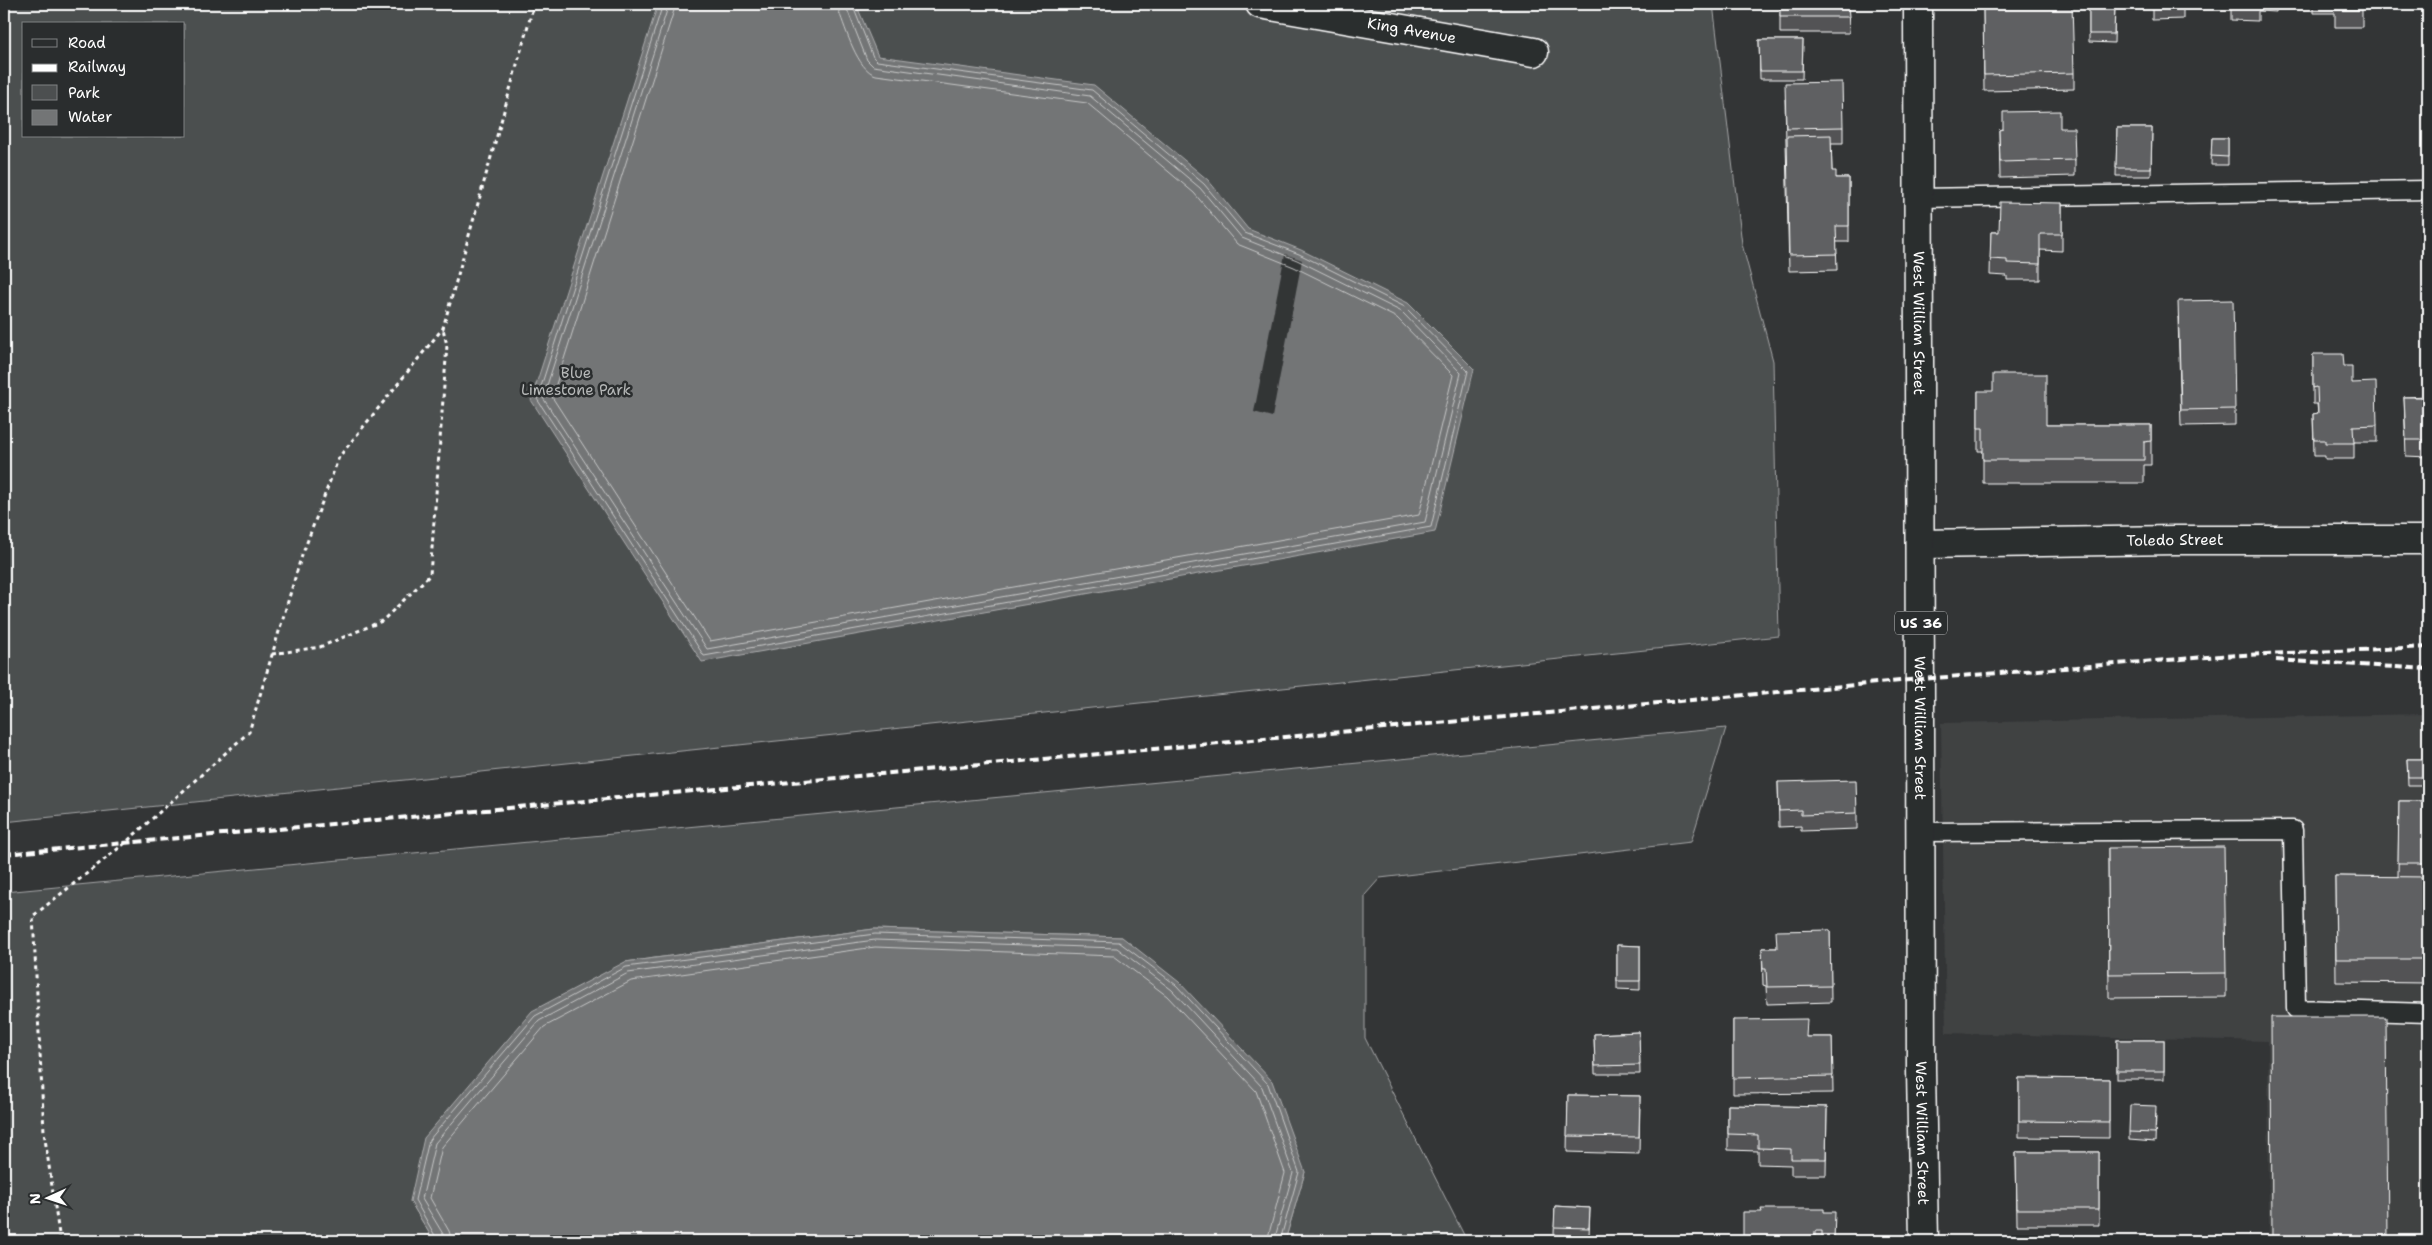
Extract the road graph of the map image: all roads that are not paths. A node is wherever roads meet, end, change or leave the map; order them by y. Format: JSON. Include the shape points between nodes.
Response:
{"nodes":[{"id":1,"x":1260,"y":4,"type":"edge"},
{"id":2,"x":1918,"y":4,"type":"edge"},
{"id":3,"x":1534,"y":52,"type":"dead end"},
{"id":4,"x":2428,"y":190,"type":"edge"},
{"id":5,"x":1919,"y":198,"type":"junction"},
{"id":6,"x":2428,"y":540,"type":"edge"},
{"id":7,"x":1921,"y":544,"type":"junction"},
{"id":8,"x":1921,"y":832,"type":"junction"},
{"id":9,"x":2428,"y":1013,"type":"edge"},
{"id":10,"x":1924,"y":1241,"type":"edge"}],
"edges":[{"from":1,"to":3,"type":"main road","name":"King Avenue"},
{"from":2,"to":5,"type":"main road","name":"West William Street","number":"US 36"},
{"from":4,"to":5,"type":"lane"},
{"from":5,"to":7,"type":"main road","name":"West William Street","number":"US 36"},
{"from":6,"to":7,"type":"main road","name":"Toledo Street"},
{"from":7,"to":8,"type":"main road","name":"West William Street","number":"US 36"},
{"from":8,"to":9,"type":"lane","via":[[2293,830],[2296,1009]]},
{"from":8,"to":10,"type":"main road","name":"West William Street","number":"US 36"}]}
